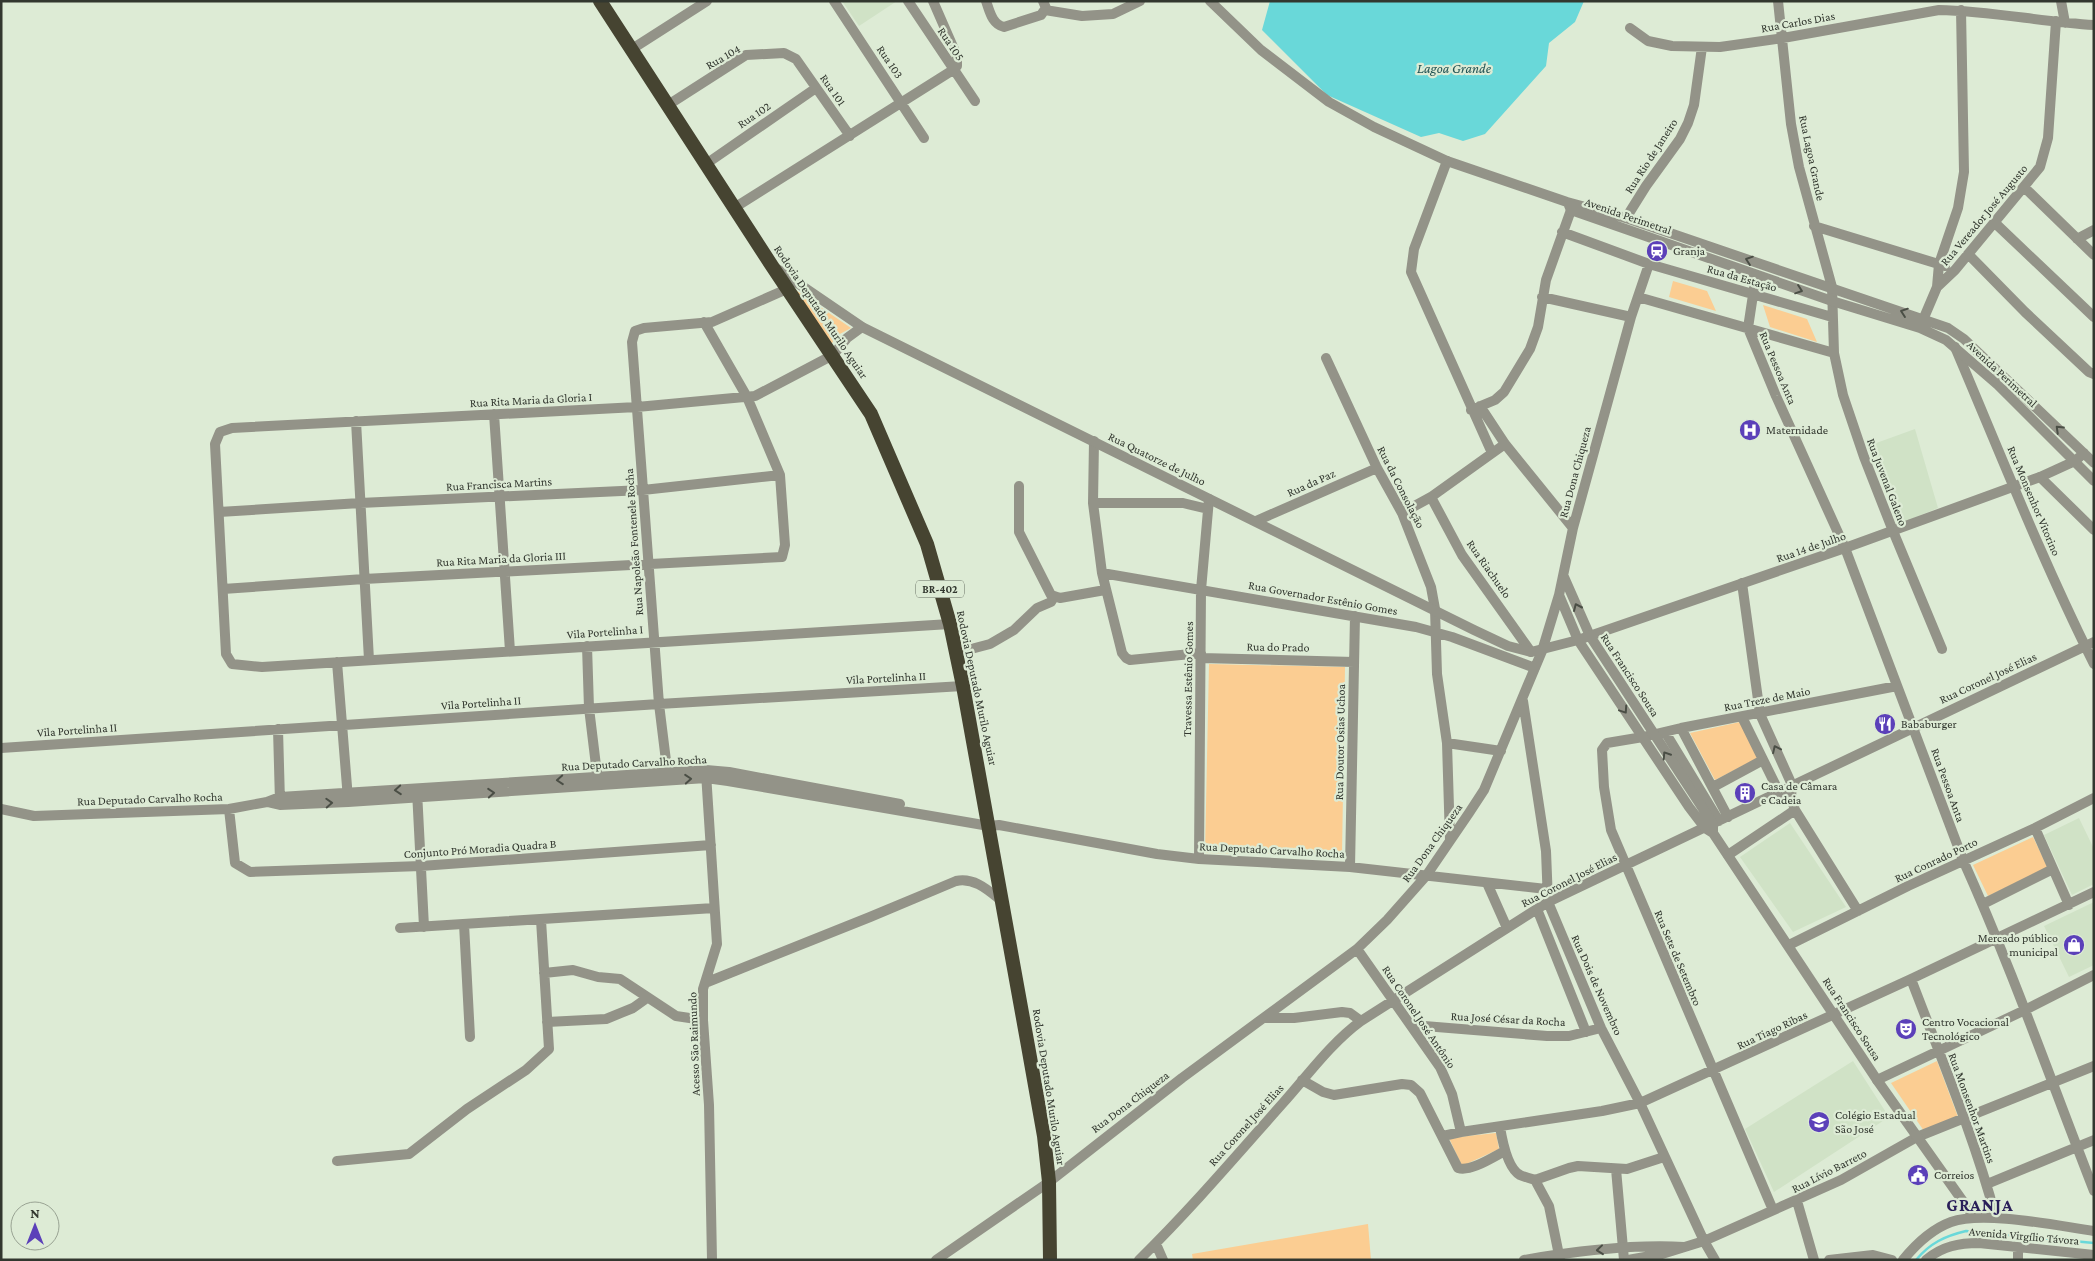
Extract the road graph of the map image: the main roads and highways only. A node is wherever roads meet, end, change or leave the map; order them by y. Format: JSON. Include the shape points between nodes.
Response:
{"nodes":[{"id":1,"x":600,"y":1,"type":"edge"},
{"id":2,"x":1050,"y":1260,"type":"edge"}],
"edges":[{"from":1,"to":2,"type":"highway","name":"Rodovia Deputado Murilo Aguiar","number":"BR-402","via":[[871,414],[927,544],[950,624],[992,824],[1044,1136],[1049,1182]]}]}
